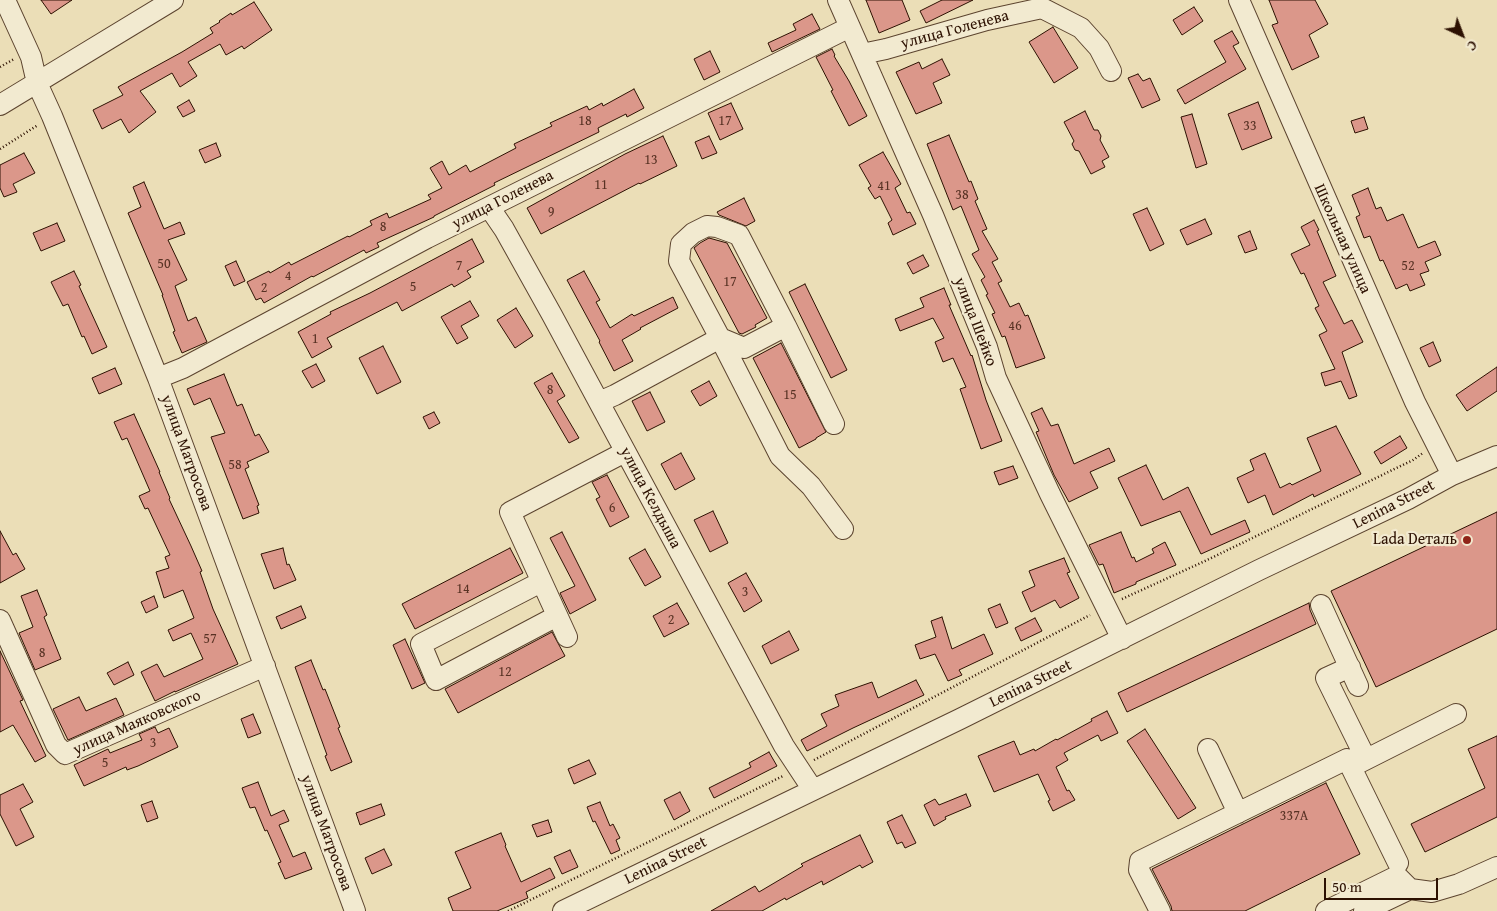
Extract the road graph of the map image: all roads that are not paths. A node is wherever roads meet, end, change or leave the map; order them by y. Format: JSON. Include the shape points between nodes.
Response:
{"nodes":[{"id":1,"x":5,"y":0,"type":"edge"},
{"id":2,"x":172,"y":0,"type":"edge"},
{"id":3,"x":838,"y":0,"type":"edge"},
{"id":4,"x":1238,"y":0,"type":"edge"},
{"id":5,"x":850,"y":27,"type":"junction"},
{"id":6,"x":862,"y":54,"type":"junction"},
{"id":7,"x":1111,"y":72,"type":"dead end"},
{"id":8,"x":37,"y":83,"type":"junction"},
{"id":9,"x":0,"y":106,"type":"edge"},
{"id":10,"x":489,"y":207,"type":"junction"},
{"id":11,"x":786,"y":326,"type":"junction"},
{"id":12,"x":720,"y":338,"type":"junction"},
{"id":13,"x":158,"y":378,"type":"junction"},
{"id":14,"x":599,"y":402,"type":"junction"},
{"id":15,"x":834,"y":424,"type":"dead end"},
{"id":16,"x":625,"y":452,"type":"junction"},
{"id":17,"x":1497,"y":456,"type":"edge"},
{"id":18,"x":1452,"y":475,"type":"junction"},
{"id":19,"x":843,"y":529,"type":"dead end"},
{"id":20,"x":541,"y":582,"type":"junction"},
{"id":21,"x":1321,"y":606,"type":"dead end"},
{"id":22,"x":557,"y":616,"type":"junction"},
{"id":23,"x":0,"y":620,"type":"edge"},
{"id":24,"x":567,"y":637,"type":"dead end"},
{"id":25,"x":1122,"y":639,"type":"junction"},
{"id":26,"x":264,"y":666,"type":"junction"},
{"id":27,"x":1350,"y":667,"type":"junction"},
{"id":28,"x":1358,"y":686,"type":"dead end"},
{"id":29,"x":1456,"y":714,"type":"dead end"},
{"id":30,"x":1208,"y":749,"type":"dead end"},
{"id":31,"x":1358,"y":763,"type":"junction"},
{"id":32,"x":813,"y":790,"type":"junction"},
{"id":33,"x":1238,"y":813,"type":"junction"},
{"id":34,"x":1398,"y":863,"type":"dead end"},
{"id":35,"x":1497,"y":867,"type":"edge"},
{"id":36,"x":1410,"y":889,"type":"junction"},
{"id":37,"x":355,"y":911,"type":"edge"},
{"id":38,"x":563,"y":911,"type":"edge"},
{"id":39,"x":1160,"y":911,"type":"edge"},
{"id":40,"x":1326,"y":911,"type":"edge"},
{"id":41,"x":1364,"y":911,"type":"edge"}],
"edges":[{"from":1,"to":8,"type":"street","name":"улица Матросова","via":[[31,57]]},
{"from":2,"to":8,"type":"street"},
{"from":3,"to":5,"type":"street","name":"улица Шейко"},
{"from":4,"to":18,"type":"street","name":"Школьная улица","via":[[1414,402]]},
{"from":5,"to":6,"type":"street","name":"улица Шейко"},
{"from":5,"to":10,"type":"street","name":"улица Голенева"},
{"from":6,"to":7,"type":"street","name":"улица Голенева","via":[[1042,8],[1081,28],[1099,48]]},
{"from":6,"to":25,"type":"street","name":"улица Шейко","via":[[933,215],[996,378]]},
{"from":8,"to":9,"type":"street"},
{"from":8,"to":13,"type":"street","name":"улица Матросова"},
{"from":10,"to":13,"type":"street","name":"улица Голенева","via":[[184,368]]},
{"from":10,"to":14,"type":"street","name":"улица Келдыша"},
{"from":11,"to":12,"type":"street","via":[[744,348]]},
{"from":11,"to":12,"type":"street","via":[[739,235],[707,226],[680,244],[679,261]]},
{"from":11,"to":15,"type":"street"},
{"from":12,"to":14,"type":"street"},
{"from":12,"to":19,"type":"street","via":[[780,456],[811,486]]},
{"from":13,"to":26,"type":"street","name":"улица Матросова"},
{"from":14,"to":16,"type":"street","name":"улица Келдыша"},
{"from":16,"to":20,"type":"street","via":[[510,512]]},
{"from":16,"to":32,"type":"street","name":"улица Келдыша","via":[[784,746]]},
{"from":17,"to":18,"type":"street","name":"Lenina Street"},
{"from":18,"to":25,"type":"street","name":"Lenina Street"},
{"from":20,"to":22,"type":"street"},
{"from":20,"to":22,"type":"street","via":[[421,644],[436,680]]},
{"from":21,"to":27,"type":"street"},
{"from":22,"to":24,"type":"street"},
{"from":23,"to":26,"type":"street","name":"улица Маяковского","via":[[56,745],[65,754]]},
{"from":25,"to":32,"type":"street","name":"Lenina Street"},
{"from":26,"to":37,"type":"street","name":"улица Матросова"},
{"from":27,"to":28,"type":"street"},
{"from":27,"to":31,"type":"street","via":[[1326,678]]},
{"from":29,"to":31,"type":"street"},
{"from":30,"to":33,"type":"street"},
{"from":31,"to":33,"type":"street","via":[[1347,759]]},
{"from":31,"to":34,"type":"street"},
{"from":32,"to":38,"type":"street","name":"Lenina Street"},
{"from":33,"to":39,"type":"street","via":[[1140,861],[1139,870]]},
{"from":35,"to":36,"type":"street","via":[[1432,892]]},
{"from":36,"to":40,"type":"street","via":[[1397,876]]},
{"from":36,"to":41,"type":"street"}]}
